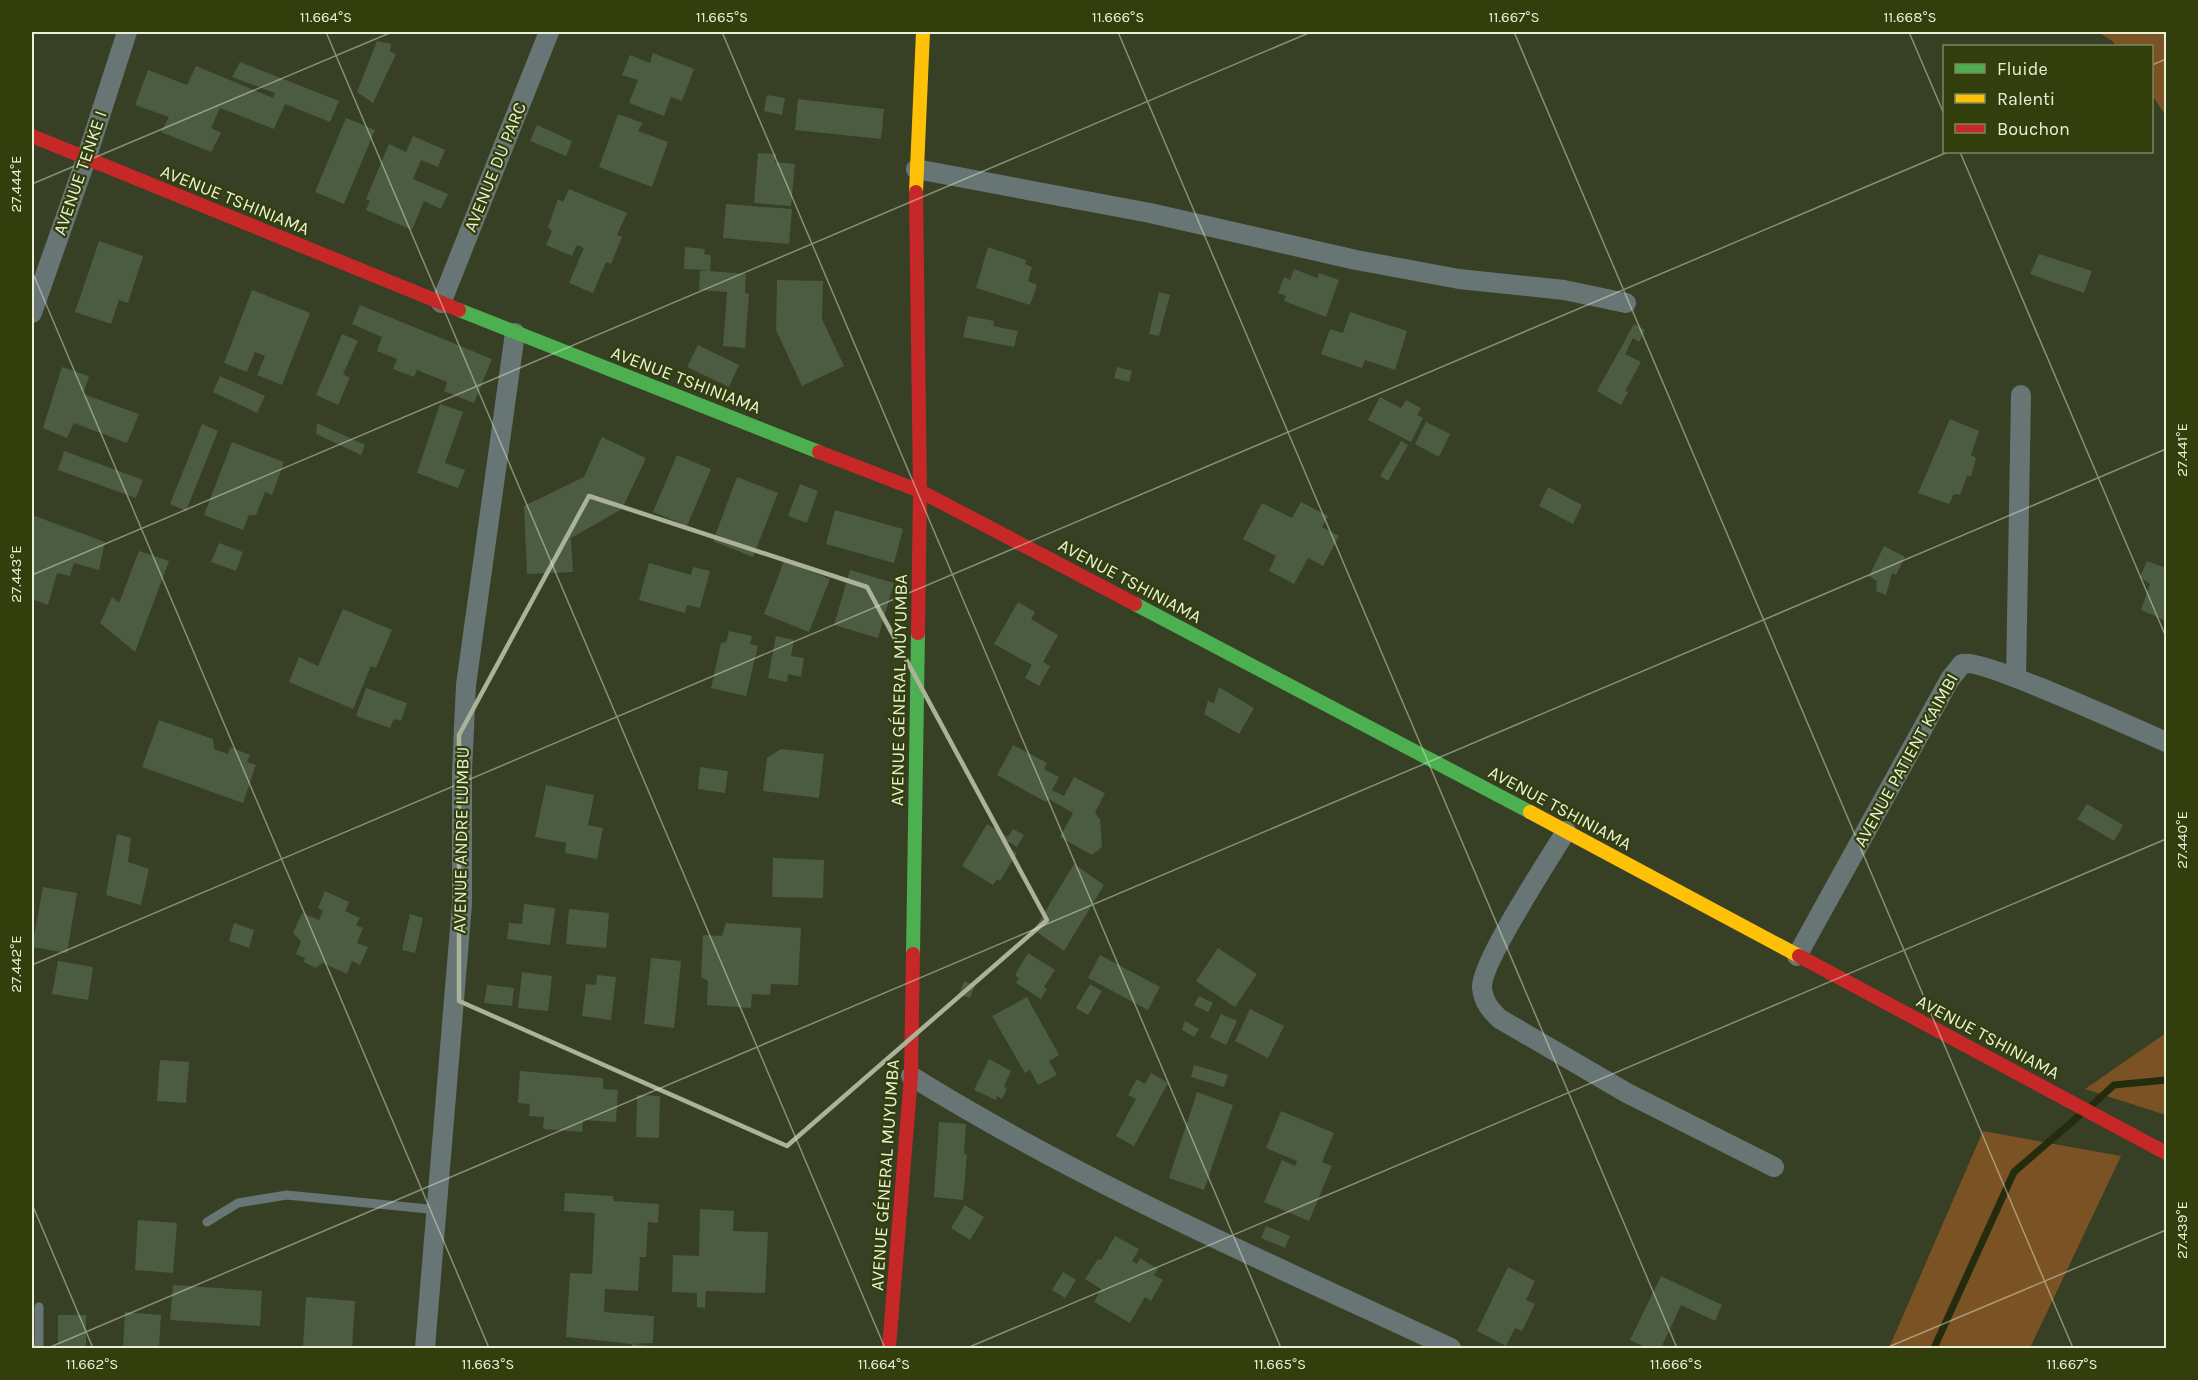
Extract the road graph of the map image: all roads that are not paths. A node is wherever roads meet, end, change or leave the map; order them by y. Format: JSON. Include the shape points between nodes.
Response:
{"nodes":[{"id":1,"x":127,"y":32,"type":"edge"},
{"id":2,"x":549,"y":32,"type":"edge"},
{"id":3,"x":923,"y":32,"type":"edge"},
{"id":4,"x":32,"y":136,"type":"edge"},
{"id":5,"x":86,"y":159,"type":"junction"},
{"id":6,"x":916,"y":169,"type":"junction"},
{"id":7,"x":441,"y":303,"type":"junction"},
{"id":8,"x":1626,"y":303,"type":"dead end"},
{"id":9,"x":32,"y":313,"type":"edge"},
{"id":10,"x":515,"y":333,"type":"junction"},
{"id":11,"x":2021,"y":395,"type":"dead end"},
{"id":12,"x":920,"y":491,"type":"junction"},
{"id":13,"x":2016,"y":678,"type":"junction"},
{"id":14,"x":2166,"y":742,"type":"edge"},
{"id":15,"x":1566,"y":831,"type":"junction"},
{"id":16,"x":1797,"y":956,"type":"junction"},
{"id":17,"x":911,"y":1076,"type":"junction"},
{"id":18,"x":2166,"y":1153,"type":"edge"},
{"id":19,"x":1774,"y":1167,"type":"dead end"},
{"id":20,"x":438,"y":1210,"type":"junction"},
{"id":21,"x":207,"y":1222,"type":"dead end"},
{"id":22,"x":39,"y":1306,"type":"dead end"},
{"id":23,"x":36,"y":1348,"type":"edge"},
{"id":24,"x":425,"y":1348,"type":"edge"},
{"id":25,"x":889,"y":1348,"type":"edge"},
{"id":26,"x":1452,"y":1348,"type":"edge"}],
"edges":[{"from":1,"to":5,"type":"street","name":"AVENUE TENKE I"},
{"from":2,"to":7,"type":"street","name":"AVENUE DU PARC"},
{"from":3,"to":6,"type":"street","name":"AVENUE GÉNERAL MUYUMBA"},
{"from":4,"to":5,"type":"street","name":"AVENUE TSHINIAMA"},
{"from":5,"to":7,"type":"street","name":"AVENUE TSHINIAMA"},
{"from":5,"to":9,"type":"street","name":"AVENUE TENKE I"},
{"from":6,"to":8,"type":"street","via":[[1150,213],[1356,260],[1459,279],[1564,290]]},
{"from":6,"to":12,"type":"street","name":"AVENUE GÉNERAL MUYUMBA"},
{"from":7,"to":10,"type":"street","name":"AVENUE TSHINIAMA"},
{"from":10,"to":12,"type":"street","name":"AVENUE TSHINIAMA"},
{"from":10,"to":20,"type":"street","name":"AVENUE ANDRE LUMBU","via":[[466,685],[462,904]]},
{"from":11,"to":13,"type":"street"},
{"from":12,"to":15,"type":"street","name":"AVENUE TSHINIAMA"},
{"from":12,"to":17,"type":"street","name":"AVENUE GÉNERAL MUYUMBA"},
{"from":13,"to":14,"type":"street","name":"AVENUE PATIENT KAIMBI"},
{"from":13,"to":16,"type":"street","name":"AVENUE PATIENT KAIMBI","via":[[1973,663],[1958,667]]},
{"from":15,"to":16,"type":"street","name":"AVENUE TSHINIAMA"},
{"from":15,"to":19,"type":"street","via":[[1490,959],[1482,986],[1488,1007],[1500,1018],[1627,1093]]},
{"from":16,"to":18,"type":"street","name":"AVENUE TSHINIAMA"},
{"from":17,"to":25,"type":"street","name":"AVENUE GÉNERAL MUYUMBA"},
{"from":17,"to":26,"type":"street","via":[[982,1120],[1144,1205]]},
{"from":20,"to":21,"type":"lane","via":[[287,1195],[238,1203]]},
{"from":20,"to":24,"type":"street","name":"AVENUE ANDRE LUMBU"},
{"from":22,"to":23,"type":"lane"}]}
